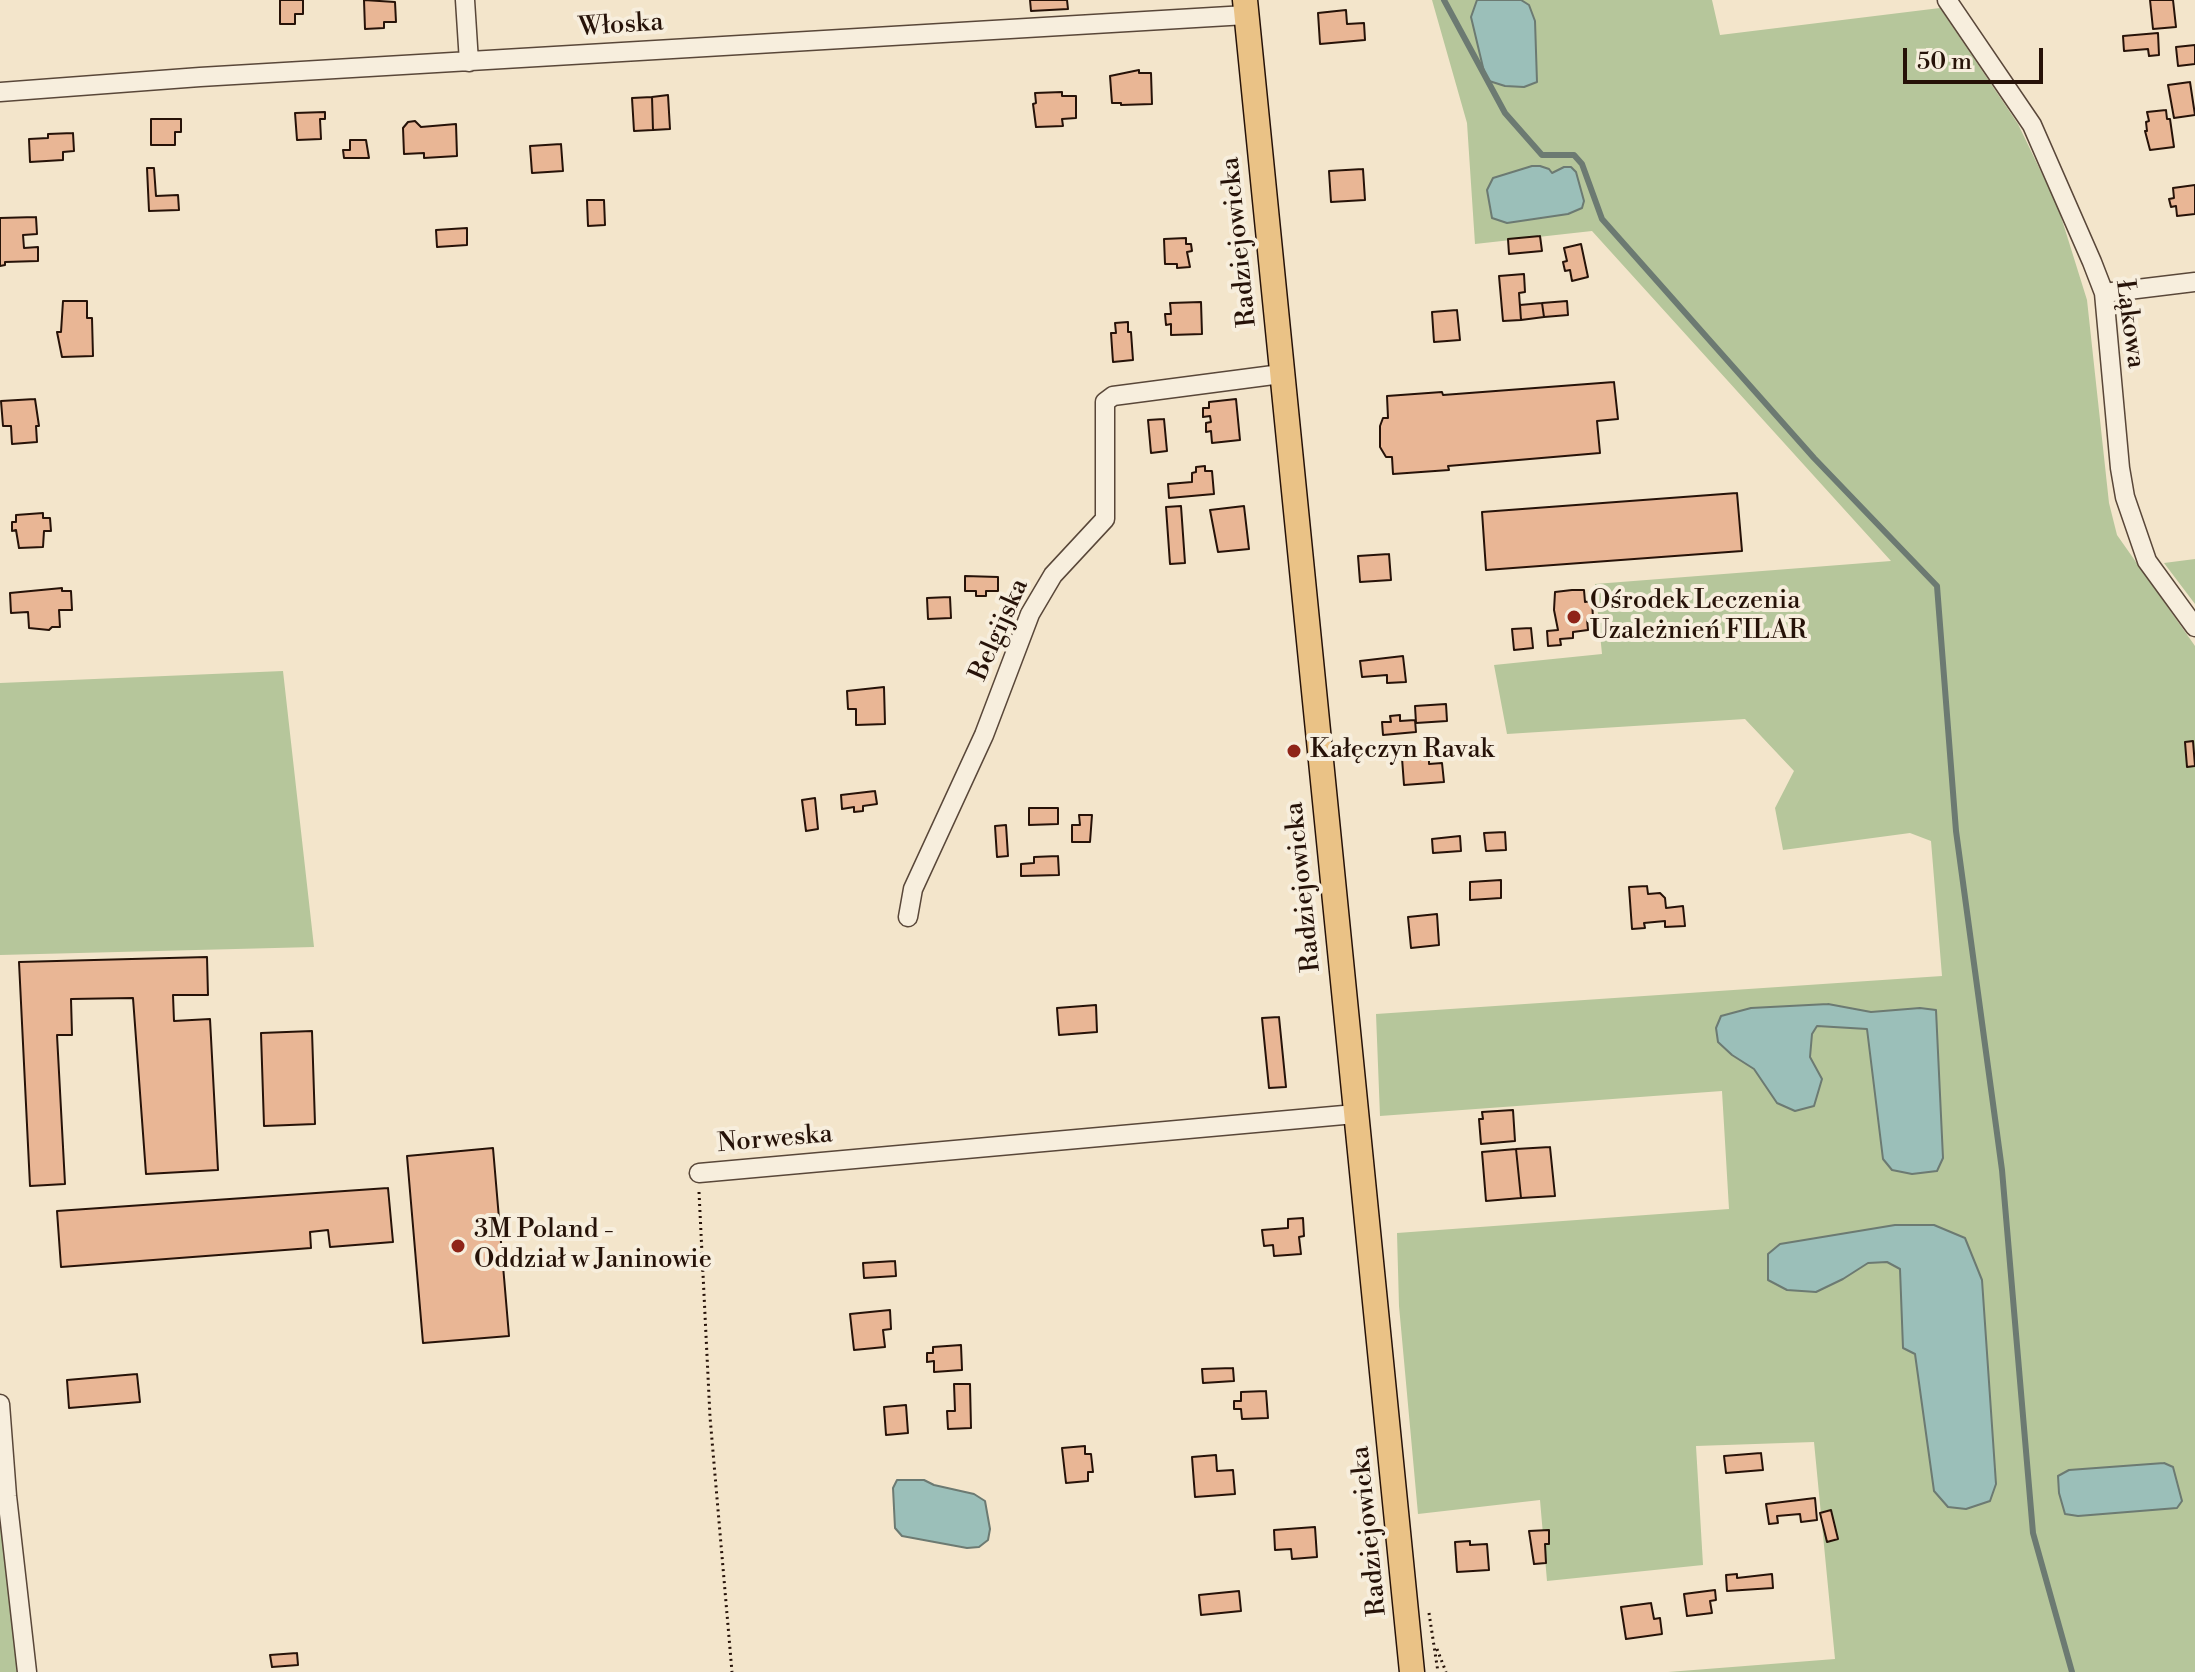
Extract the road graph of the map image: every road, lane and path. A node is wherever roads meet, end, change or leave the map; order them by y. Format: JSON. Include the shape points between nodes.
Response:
{"nodes":[{"id":1,"x":465,"y":0,"type":"edge"},
{"id":2,"x":1947,"y":0,"type":"edge"},
{"id":3,"x":1245,"y":8,"type":"edge"},
{"id":4,"x":469,"y":62,"type":"junction"},
{"id":5,"x":0,"y":92,"type":"edge"},
{"id":6,"x":2195,"y":282,"type":"edge"},
{"id":7,"x":2104,"y":293,"type":"junction"},
{"id":8,"x":1281,"y":374,"type":"junction"},
{"id":9,"x":2195,"y":627,"type":"edge"},
{"id":10,"x":908,"y":917,"type":"dead end"},
{"id":11,"x":1355,"y":1114,"type":"junction"},
{"id":12,"x":699,"y":1173,"type":"joint"},
{"id":13,"x":0,"y":1404,"type":"edge"},
{"id":14,"x":27,"y":1672,"type":"edge"},
{"id":15,"x":732,"y":1672,"type":"edge"},
{"id":16,"x":1412,"y":1672,"type":"edge"},
{"id":17,"x":1438,"y":1672,"type":"edge"},
{"id":18,"x":1446,"y":1672,"type":"edge"}],
"edges":[{"from":1,"to":4,"type":"street"},
{"from":2,"to":7,"type":"street","name":"Łąkowa","via":[[2032,125]]},
{"from":3,"to":4,"type":"street","name":"Włoska"},
{"from":3,"to":8,"type":"main road","name":"Radziejowicka"},
{"from":4,"to":5,"type":"street","name":"Włoska"},
{"from":6,"to":7,"type":"street"},
{"from":7,"to":9,"type":"street","name":"Łąkowa","via":[[2125,497],[2147,561]]},
{"from":8,"to":10,"type":"street","name":"Belgijska","via":[[1113,396],[1105,402],[1105,519],[1053,575],[1030,614],[984,735],[913,889]]},
{"from":8,"to":11,"type":"main road","name":"Radziejowicka"},
{"from":11,"to":12,"type":"street","name":"Norweska"},
{"from":11,"to":16,"type":"main road","name":"Radziejowicka"},
{"from":12,"to":15,"type":"path","name":"Norweska","via":[[710,1417]]},
{"from":13,"to":14,"type":"street"},
{"from":17,"to":18,"type":"path","via":[[1435,1646]]}]}
